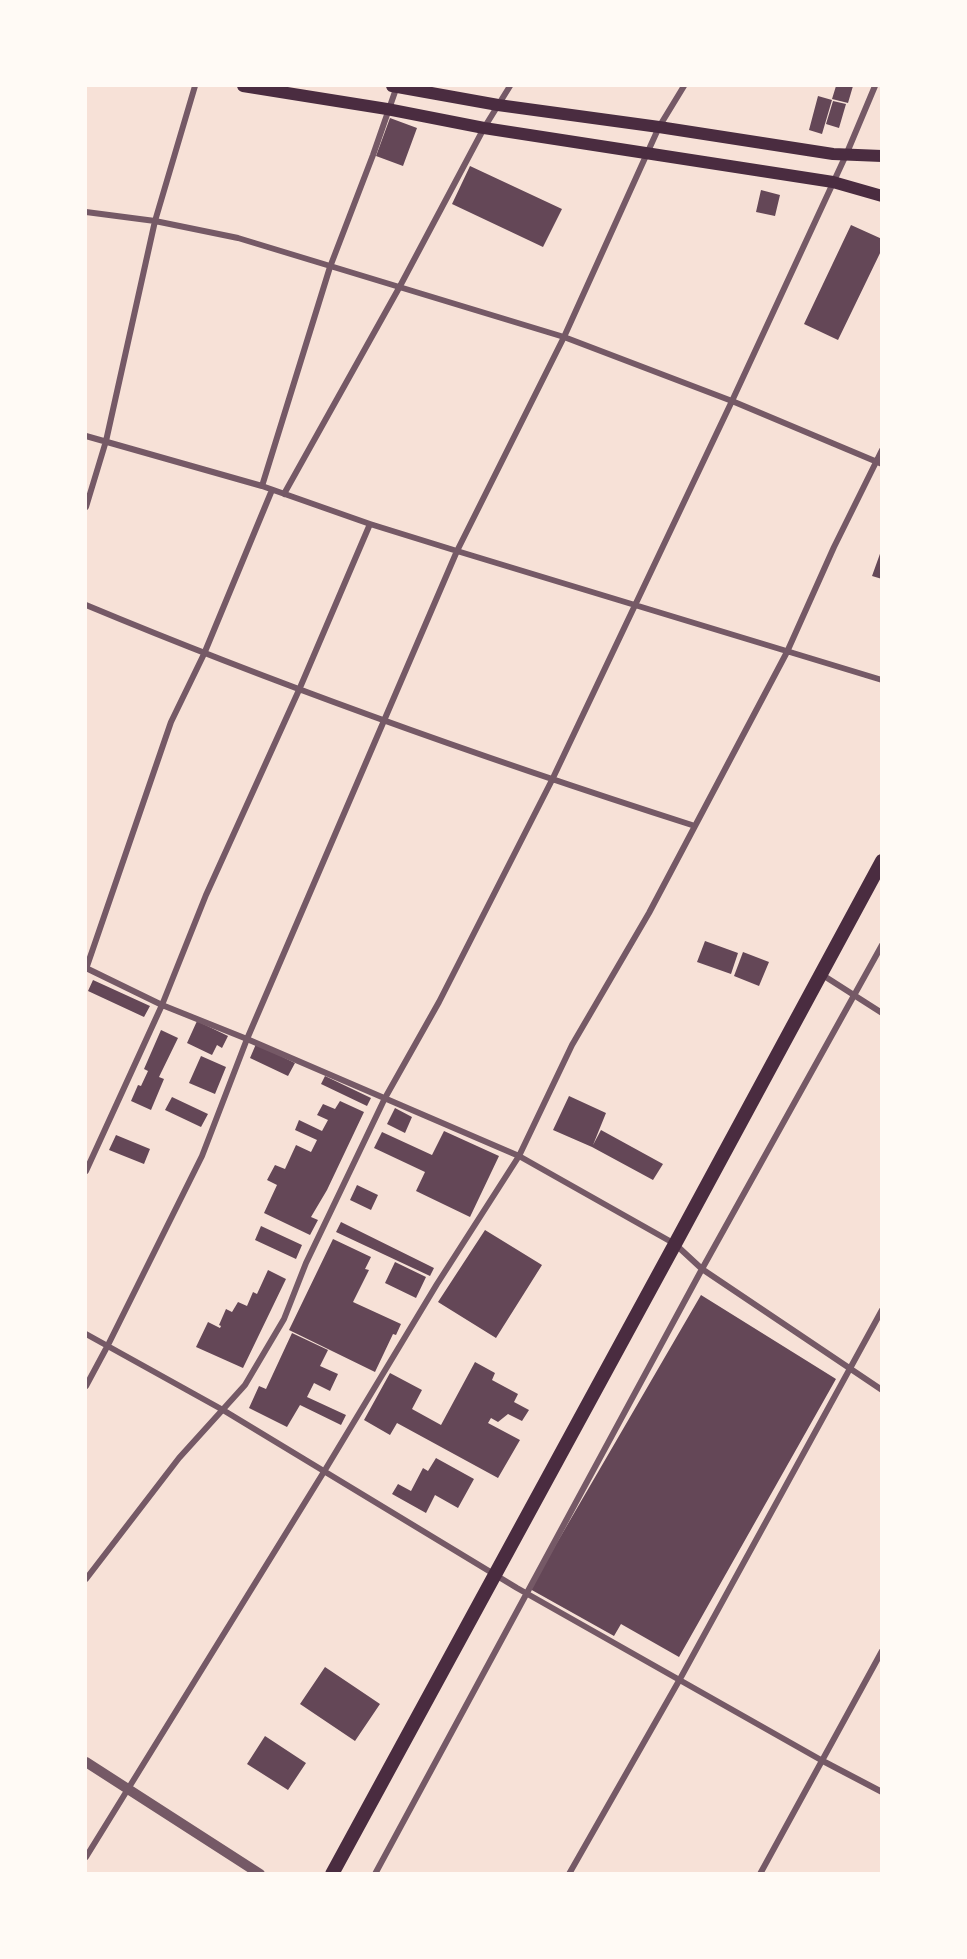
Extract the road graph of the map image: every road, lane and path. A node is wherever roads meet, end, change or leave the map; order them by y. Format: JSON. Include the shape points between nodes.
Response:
{"nodes":[{"id":1,"x":195,"y":86,"type":"edge"},
{"id":2,"x":243,"y":86,"type":"edge"},
{"id":3,"x":395,"y":86,"type":"edge"},
{"id":4,"x":510,"y":86,"type":"edge"},
{"id":5,"x":684,"y":86,"type":"edge"},
{"id":6,"x":875,"y":86,"type":"edge"},
{"id":7,"x":498,"y":105,"type":"junction"},
{"id":8,"x":387,"y":109,"type":"junction"},
{"id":9,"x":659,"y":127,"type":"junction"},
{"id":10,"x":484,"y":128,"type":"junction"},
{"id":11,"x":647,"y":154,"type":"junction"},
{"id":12,"x":846,"y":155,"type":"junction"},
{"id":13,"x":882,"y":156,"type":"edge"},
{"id":14,"x":833,"y":182,"type":"junction"},
{"id":15,"x":882,"y":196,"type":"edge"},
{"id":16,"x":86,"y":212,"type":"edge"},
{"id":17,"x":155,"y":221,"type":"junction"},
{"id":18,"x":330,"y":267,"type":"junction"},
{"id":19,"x":399,"y":288,"type":"junction"},
{"id":20,"x":564,"y":337,"type":"junction"},
{"id":21,"x":732,"y":401,"type":"junction"},
{"id":22,"x":86,"y":436,"type":"edge"},
{"id":23,"x":106,"y":441,"type":"junction"},
{"id":24,"x":882,"y":450,"type":"edge"},
{"id":25,"x":879,"y":463,"type":"edge"},
{"id":26,"x":262,"y":486,"type":"junction"},
{"id":27,"x":272,"y":490,"type":"junction"},
{"id":28,"x":284,"y":494,"type":"junction"},
{"id":29,"x":86,"y":507,"type":"edge"},
{"id":30,"x":370,"y":524,"type":"junction"},
{"id":31,"x":457,"y":551,"type":"junction"},
{"id":32,"x":86,"y":605,"type":"edge"},
{"id":33,"x":634,"y":606,"type":"junction"},
{"id":34,"x":787,"y":652,"type":"junction"},
{"id":35,"x":204,"y":654,"type":"junction"},
{"id":36,"x":882,"y":680,"type":"edge"},
{"id":37,"x":299,"y":690,"type":"junction"},
{"id":38,"x":384,"y":720,"type":"junction"},
{"id":39,"x":552,"y":780,"type":"junction"},
{"id":40,"x":695,"y":826,"type":"junction"},
{"id":41,"x":882,"y":861,"type":"edge"},
{"id":42,"x":882,"y":945,"type":"edge"},
{"id":43,"x":86,"y":968,"type":"edge"},
{"id":44,"x":821,"y":974,"type":"junction"},
{"id":45,"x":854,"y":995,"type":"junction"},
{"id":46,"x":162,"y":1005,"type":"junction"},
{"id":47,"x":882,"y":1013,"type":"edge"},
{"id":48,"x":248,"y":1039,"type":"junction"},
{"id":49,"x":385,"y":1098,"type":"junction"},
{"id":50,"x":519,"y":1156,"type":"junction"},
{"id":51,"x":86,"y":1171,"type":"edge"},
{"id":52,"x":675,"y":1244,"type":"junction"},
{"id":53,"x":702,"y":1269,"type":"junction"},
{"id":54,"x":882,"y":1310,"type":"edge"},
{"id":55,"x":86,"y":1334,"type":"edge"},
{"id":56,"x":108,"y":1345,"type":"junction"},
{"id":57,"x":849,"y":1368,"type":"junction"},
{"id":58,"x":86,"y":1386,"type":"edge"},
{"id":59,"x":882,"y":1390,"type":"edge"},
{"id":60,"x":223,"y":1410,"type":"junction"},
{"id":61,"x":325,"y":1470,"type":"junction"},
{"id":62,"x":495,"y":1575,"type":"junction"},
{"id":63,"x":86,"y":1579,"type":"edge"},
{"id":64,"x":528,"y":1594,"type":"junction"},
{"id":65,"x":882,"y":1651,"type":"edge"},
{"id":66,"x":680,"y":1679,"type":"junction"},
{"id":67,"x":821,"y":1760,"type":"junction"},
{"id":68,"x":86,"y":1762,"type":"edge"},
{"id":69,"x":127,"y":1788,"type":"junction"},
{"id":70,"x":882,"y":1792,"type":"edge"},
{"id":71,"x":86,"y":1857,"type":"edge"},
{"id":72,"x":260,"y":1874,"type":"edge"},
{"id":73,"x":332,"y":1874,"type":"edge"},
{"id":74,"x":375,"y":1874,"type":"edge"},
{"id":75,"x":569,"y":1874,"type":"edge"},
{"id":76,"x":760,"y":1874,"type":"edge"}],
"edges":[{"from":1,"to":17,"type":"street"},
{"from":2,"to":8,"type":"main road"},
{"from":3,"to":7,"type":"main road"},
{"from":3,"to":8,"type":"street"},
{"from":4,"to":7,"type":"street"},
{"from":5,"to":9,"type":"street"},
{"from":6,"to":12,"type":"street"},
{"from":7,"to":9,"type":"main road"},
{"from":7,"to":10,"type":"street"},
{"from":8,"to":10,"type":"main road"},
{"from":8,"to":18,"type":"street"},
{"from":9,"to":11,"type":"street"},
{"from":9,"to":12,"type":"main road"},
{"from":10,"to":11,"type":"main road"},
{"from":10,"to":19,"type":"street"},
{"from":11,"to":14,"type":"main road"},
{"from":11,"to":20,"type":"street"},
{"from":12,"to":13,"type":"main road"},
{"from":12,"to":14,"type":"street"},
{"from":14,"to":15,"type":"main road"},
{"from":14,"to":21,"type":"street"},
{"from":16,"to":17,"type":"street"},
{"from":17,"to":18,"type":"street","via":[[238,238]]},
{"from":17,"to":23,"type":"street"},
{"from":18,"to":19,"type":"street"},
{"from":18,"to":26,"type":"street"},
{"from":19,"to":20,"type":"street"},
{"from":19,"to":28,"type":"street"},
{"from":20,"to":21,"type":"street"},
{"from":20,"to":31,"type":"street"},
{"from":21,"to":25,"type":"street"},
{"from":21,"to":33,"type":"street"},
{"from":22,"to":23,"type":"street"},
{"from":23,"to":26,"type":"street"},
{"from":23,"to":29,"type":"street"},
{"from":24,"to":25,"type":"street"},
{"from":25,"to":34,"type":"street","via":[[834,547]]},
{"from":26,"to":27,"type":"street"},
{"from":27,"to":28,"type":"street"},
{"from":27,"to":35,"type":"street"},
{"from":28,"to":30,"type":"street"},
{"from":30,"to":31,"type":"street"},
{"from":30,"to":37,"type":"street"},
{"from":31,"to":33,"type":"street"},
{"from":31,"to":38,"type":"street"},
{"from":32,"to":35,"type":"street"},
{"from":33,"to":34,"type":"street"},
{"from":33,"to":39,"type":"street"},
{"from":34,"to":36,"type":"street"},
{"from":34,"to":40,"type":"street"},
{"from":35,"to":37,"type":"street"},
{"from":35,"to":43,"type":"street","via":[[171,722]]},
{"from":37,"to":38,"type":"street"},
{"from":37,"to":46,"type":"street","via":[[211,884]]},
{"from":38,"to":39,"type":"street"},
{"from":38,"to":48,"type":"street"},
{"from":39,"to":40,"type":"street"},
{"from":39,"to":49,"type":"street","via":[[439,1002]]},
{"from":40,"to":50,"type":"street","via":[[573,1045]]},
{"from":41,"to":44,"type":"main road"},
{"from":42,"to":45,"type":"street"},
{"from":43,"to":46,"type":"street"},
{"from":44,"to":45,"type":"street"},
{"from":44,"to":52,"type":"main road"},
{"from":45,"to":47,"type":"street"},
{"from":45,"to":53,"type":"street"},
{"from":46,"to":48,"type":"street"},
{"from":46,"to":51,"type":"street"},
{"from":48,"to":49,"type":"street"},
{"from":48,"to":56,"type":"street","via":[[202,1156]]},
{"from":49,"to":50,"type":"street"},
{"from":49,"to":60,"type":"street","via":[[306,1263],[284,1319],[244,1385]]},
{"from":50,"to":52,"type":"street"},
{"from":50,"to":61,"type":"street"},
{"from":52,"to":53,"type":"street"},
{"from":52,"to":62,"type":"main road"},
{"from":53,"to":57,"type":"street"},
{"from":53,"to":64,"type":"street"},
{"from":54,"to":57,"type":"street"},
{"from":55,"to":56,"type":"street"},
{"from":56,"to":58,"type":"street"},
{"from":56,"to":60,"type":"street"},
{"from":57,"to":59,"type":"street"},
{"from":57,"to":66,"type":"street"},
{"from":60,"to":61,"type":"street"},
{"from":60,"to":63,"type":"street","via":[[179,1458]]},
{"from":61,"to":62,"type":"street"},
{"from":61,"to":69,"type":"street"},
{"from":62,"to":64,"type":"street"},
{"from":62,"to":73,"type":"main road"},
{"from":64,"to":66,"type":"street"},
{"from":64,"to":74,"type":"street"},
{"from":65,"to":67,"type":"street"},
{"from":66,"to":67,"type":"street"},
{"from":66,"to":75,"type":"street"},
{"from":67,"to":70,"type":"street"},
{"from":67,"to":76,"type":"street"},
{"from":68,"to":69,"type":"street"},
{"from":69,"to":71,"type":"street"},
{"from":69,"to":72,"type":"street"}]}
